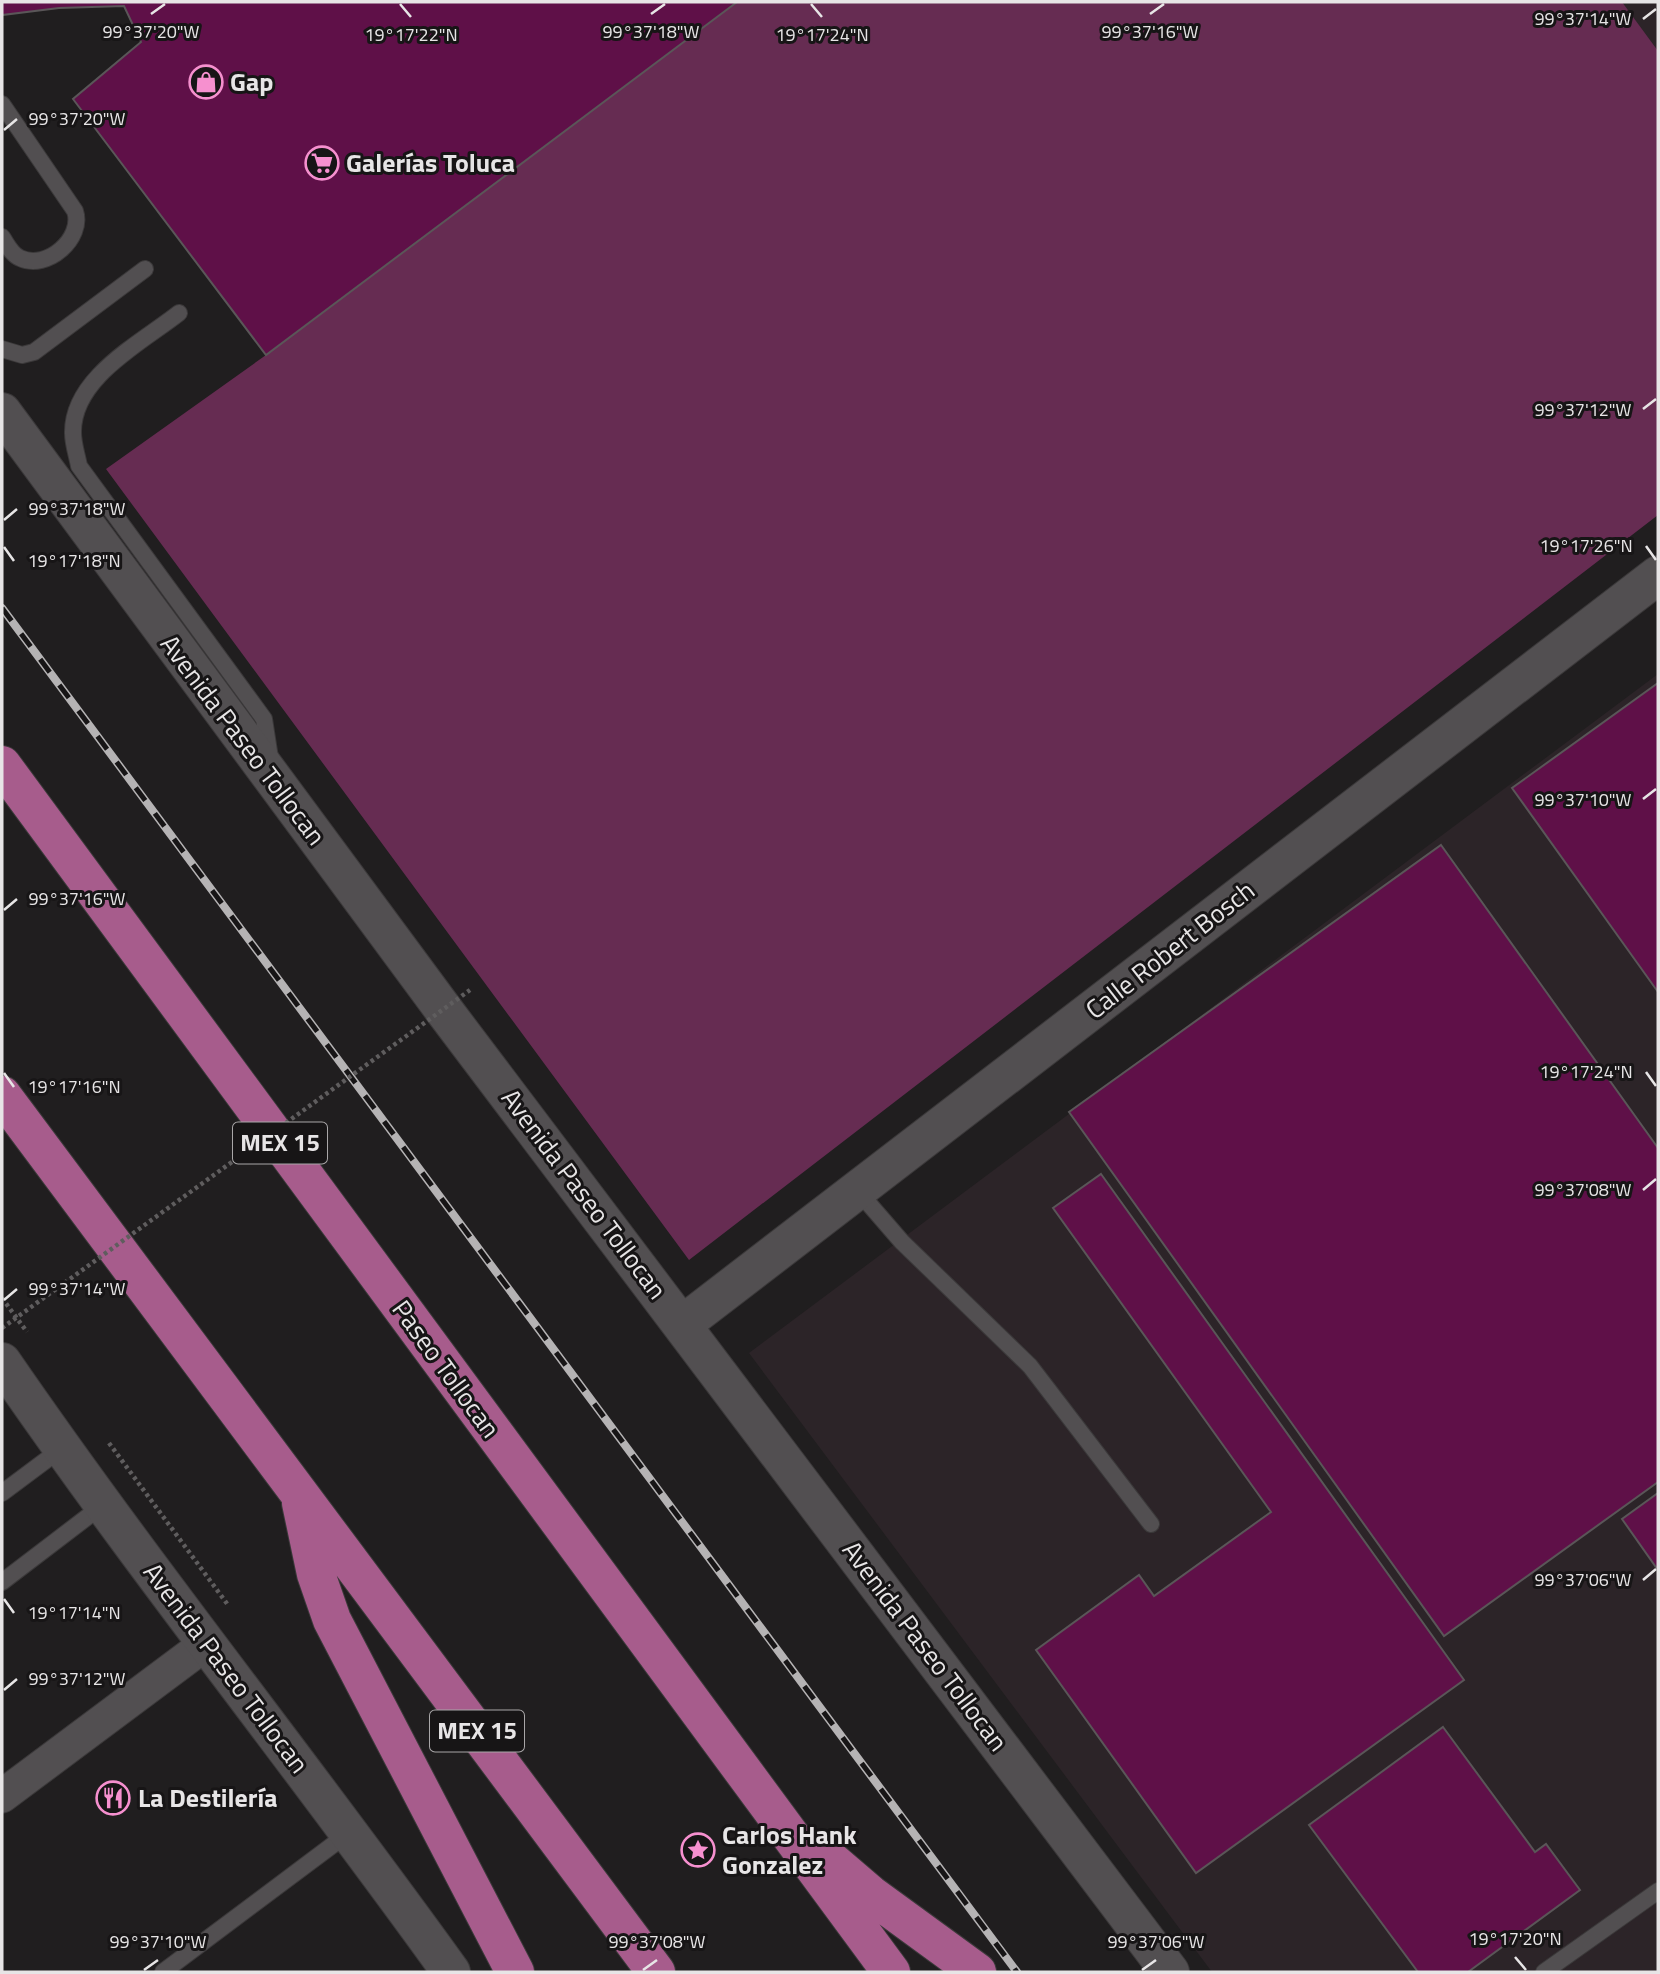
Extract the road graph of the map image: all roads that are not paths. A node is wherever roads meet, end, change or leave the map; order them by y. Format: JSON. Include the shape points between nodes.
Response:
{"nodes":[{"id":1,"x":2,"y":104,"type":"edge"},
{"id":2,"x":2,"y":237,"type":"edge"},
{"id":3,"x":145,"y":269,"type":"dead end"},
{"id":4,"x":179,"y":313,"type":"dead end"},
{"id":5,"x":2,"y":349,"type":"edge"},
{"id":6,"x":2,"y":412,"type":"edge"},
{"id":7,"x":1658,"y":575,"type":"edge"},
{"id":8,"x":2,"y":765,"type":"edge"},
{"id":9,"x":274,"y":781,"type":"junction"},
{"id":10,"x":2,"y":1095,"type":"edge"},
{"id":11,"x":857,"y":1190,"type":"junction"},
{"id":12,"x":683,"y":1324,"type":"junction"},
{"id":13,"x":2,"y":1362,"type":"edge"},
{"id":14,"x":61,"y":1449,"type":"junction"},
{"id":15,"x":299,"y":1490,"type":"junction"},
{"id":16,"x":2,"y":1493,"type":"edge"},
{"id":17,"x":103,"y":1505,"type":"junction"},
{"id":18,"x":1152,"y":1524,"type":"dead end"},
{"id":19,"x":2,"y":1582,"type":"edge"},
{"id":20,"x":207,"y":1643,"type":"junction"},
{"id":21,"x":2,"y":1796,"type":"edge"},
{"id":22,"x":772,"y":1811,"type":"junction"},
{"id":23,"x":350,"y":1832,"type":"junction"},
{"id":24,"x":1658,"y":1891,"type":"edge"},
{"id":25,"x":163,"y":1972,"type":"edge"},
{"id":26,"x":452,"y":1972,"type":"edge"},
{"id":27,"x":515,"y":1972,"type":"edge"},
{"id":28,"x":656,"y":1972,"type":"edge"},
{"id":29,"x":891,"y":1972,"type":"edge"},
{"id":30,"x":977,"y":1972,"type":"edge"},
{"id":31,"x":1170,"y":1972,"type":"edge"},
{"id":32,"x":1544,"y":1972,"type":"edge"}],
"edges":[{"from":1,"to":2,"type":"lane","via":[[75,211],[78,226],[58,251],[33,260],[21,259]]},
{"from":3,"to":5,"type":"lane","via":[[34,352],[22,355]]},
{"from":4,"to":9,"type":"lane","via":[[99,376],[79,402],[73,432],[79,466],[264,719]]},
{"from":6,"to":9,"type":"main road","name":"Avenida Paseo Tollocan"},
{"from":7,"to":11,"type":"main road","name":"Calle Robert Bosch"},
{"from":8,"to":22,"type":"highway","name":"Paseo Tollocan","number":"MEX 15"},
{"from":9,"to":12,"type":"main road","name":"Avenida Paseo Tollocan"},
{"from":10,"to":15,"type":"highway","number":"MEX 15"},
{"from":11,"to":12,"type":"main road","name":"Calle Robert Bosch"},
{"from":11,"to":18,"type":"lane","via":[[902,1242],[1030,1366]]},
{"from":12,"to":31,"type":"main road","name":"Avenida Paseo Tollocan"},
{"from":13,"to":14,"type":"main road","name":"Avenida Paseo Tollocan"},
{"from":14,"to":16,"type":"lane"},
{"from":14,"to":17,"type":"main road","name":"Avenida Paseo Tollocan"},
{"from":15,"to":27,"type":"highway","via":[[316,1574],[332,1620]]},
{"from":15,"to":28,"type":"highway","number":"MEX 15"},
{"from":17,"to":19,"type":"lane"},
{"from":17,"to":20,"type":"main road","name":"Avenida Paseo Tollocan"},
{"from":20,"to":21,"type":"street"},
{"from":20,"to":23,"type":"main road","name":"Avenida Paseo Tollocan"},
{"from":22,"to":29,"type":"highway","name":"Paseo Tollocan","number":"MEX 15"},
{"from":22,"to":30,"type":"highway","via":[[870,1894]]},
{"from":23,"to":25,"type":"lane"},
{"from":23,"to":26,"type":"main road","name":"Avenida Paseo Tollocan"},
{"from":24,"to":32,"type":"lane"}]}
